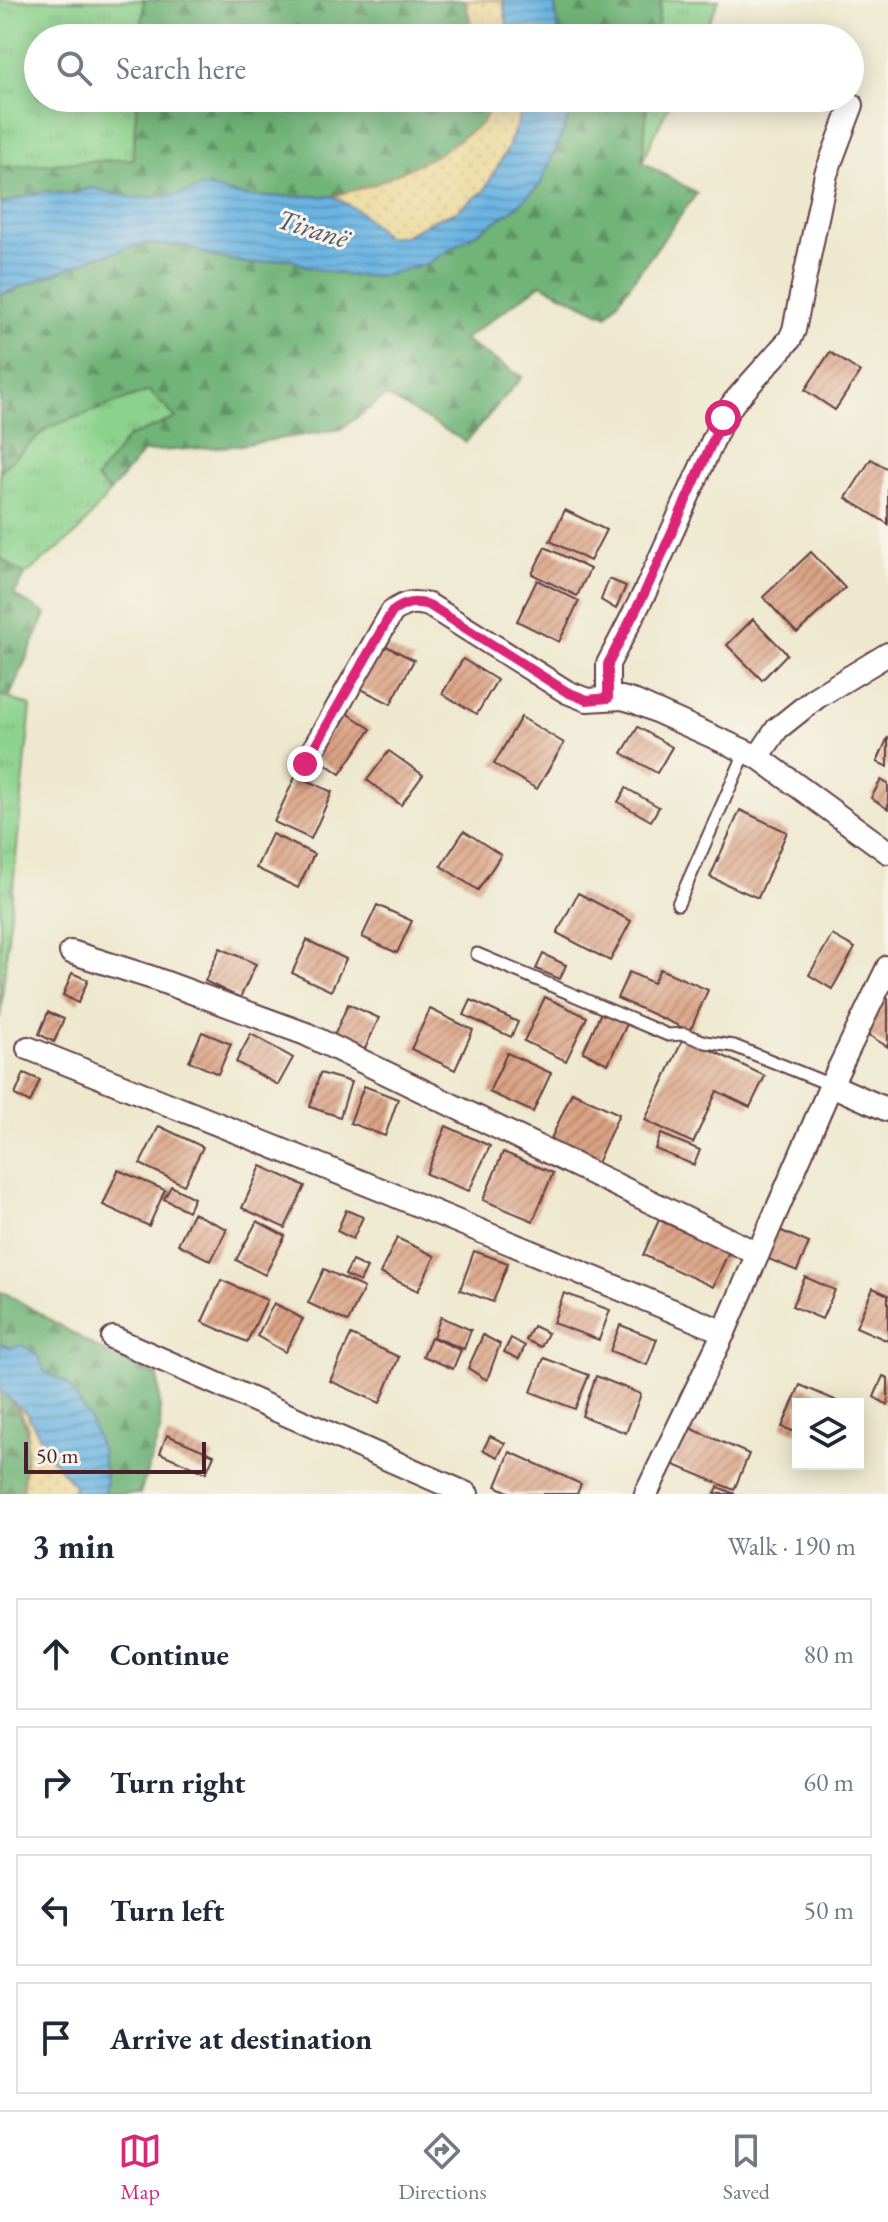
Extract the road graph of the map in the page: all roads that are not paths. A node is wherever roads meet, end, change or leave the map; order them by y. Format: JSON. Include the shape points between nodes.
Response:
{"nodes":[{"id":1,"x":849,"y":112,"type":"edge"},
{"id":2,"x":888,"y":654,"type":"edge"},
{"id":3,"x":608,"y":698,"type":"junction"},
{"id":4,"x":752,"y":754,"type":"junction"},
{"id":5,"x":305,"y":764,"type":"dead end"},
{"id":6,"x":888,"y":852,"type":"edge"},
{"id":7,"x":678,"y":904,"type":"dead end"},
{"id":8,"x":71,"y":952,"type":"dead end"},
{"id":9,"x":477,"y":954,"type":"dead end"},
{"id":10,"x":888,"y":967,"type":"edge"},
{"id":11,"x":28,"y":1048,"type":"dead end"},
{"id":12,"x":831,"y":1085,"type":"junction"},
{"id":13,"x":888,"y":1110,"type":"edge"},
{"id":14,"x":758,"y":1254,"type":"junction"},
{"id":15,"x":724,"y":1332,"type":"junction"},
{"id":16,"x":113,"y":1338,"type":"dead end"},
{"id":17,"x":467,"y":1494,"type":"edge"},
{"id":18,"x":646,"y":1494,"type":"edge"}],
"edges":[{"from":1,"to":3,"type":"street","via":[[826,174],[794,330],[723,418],[608,664]]},
{"from":2,"to":4,"type":"street","via":[[817,697]]},
{"from":3,"to":4,"type":"street","via":[[636,702]]},
{"from":3,"to":5,"type":"street","via":[[587,700],[567,692],[429,605],[404,603],[392,612]]},
{"from":4,"to":6,"type":"street"},
{"from":4,"to":7,"type":"lane"},
{"from":8,"to":14,"type":"street","via":[[306,1034]]},
{"from":9,"to":12,"type":"lane","via":[[668,1035],[734,1046]]},
{"from":10,"to":12,"type":"street"},
{"from":11,"to":15,"type":"street"},
{"from":12,"to":13,"type":"street"},
{"from":12,"to":14,"type":"street"},
{"from":14,"to":15,"type":"street"},
{"from":15,"to":18,"type":"street"},
{"from":16,"to":17,"type":"street"}]}
